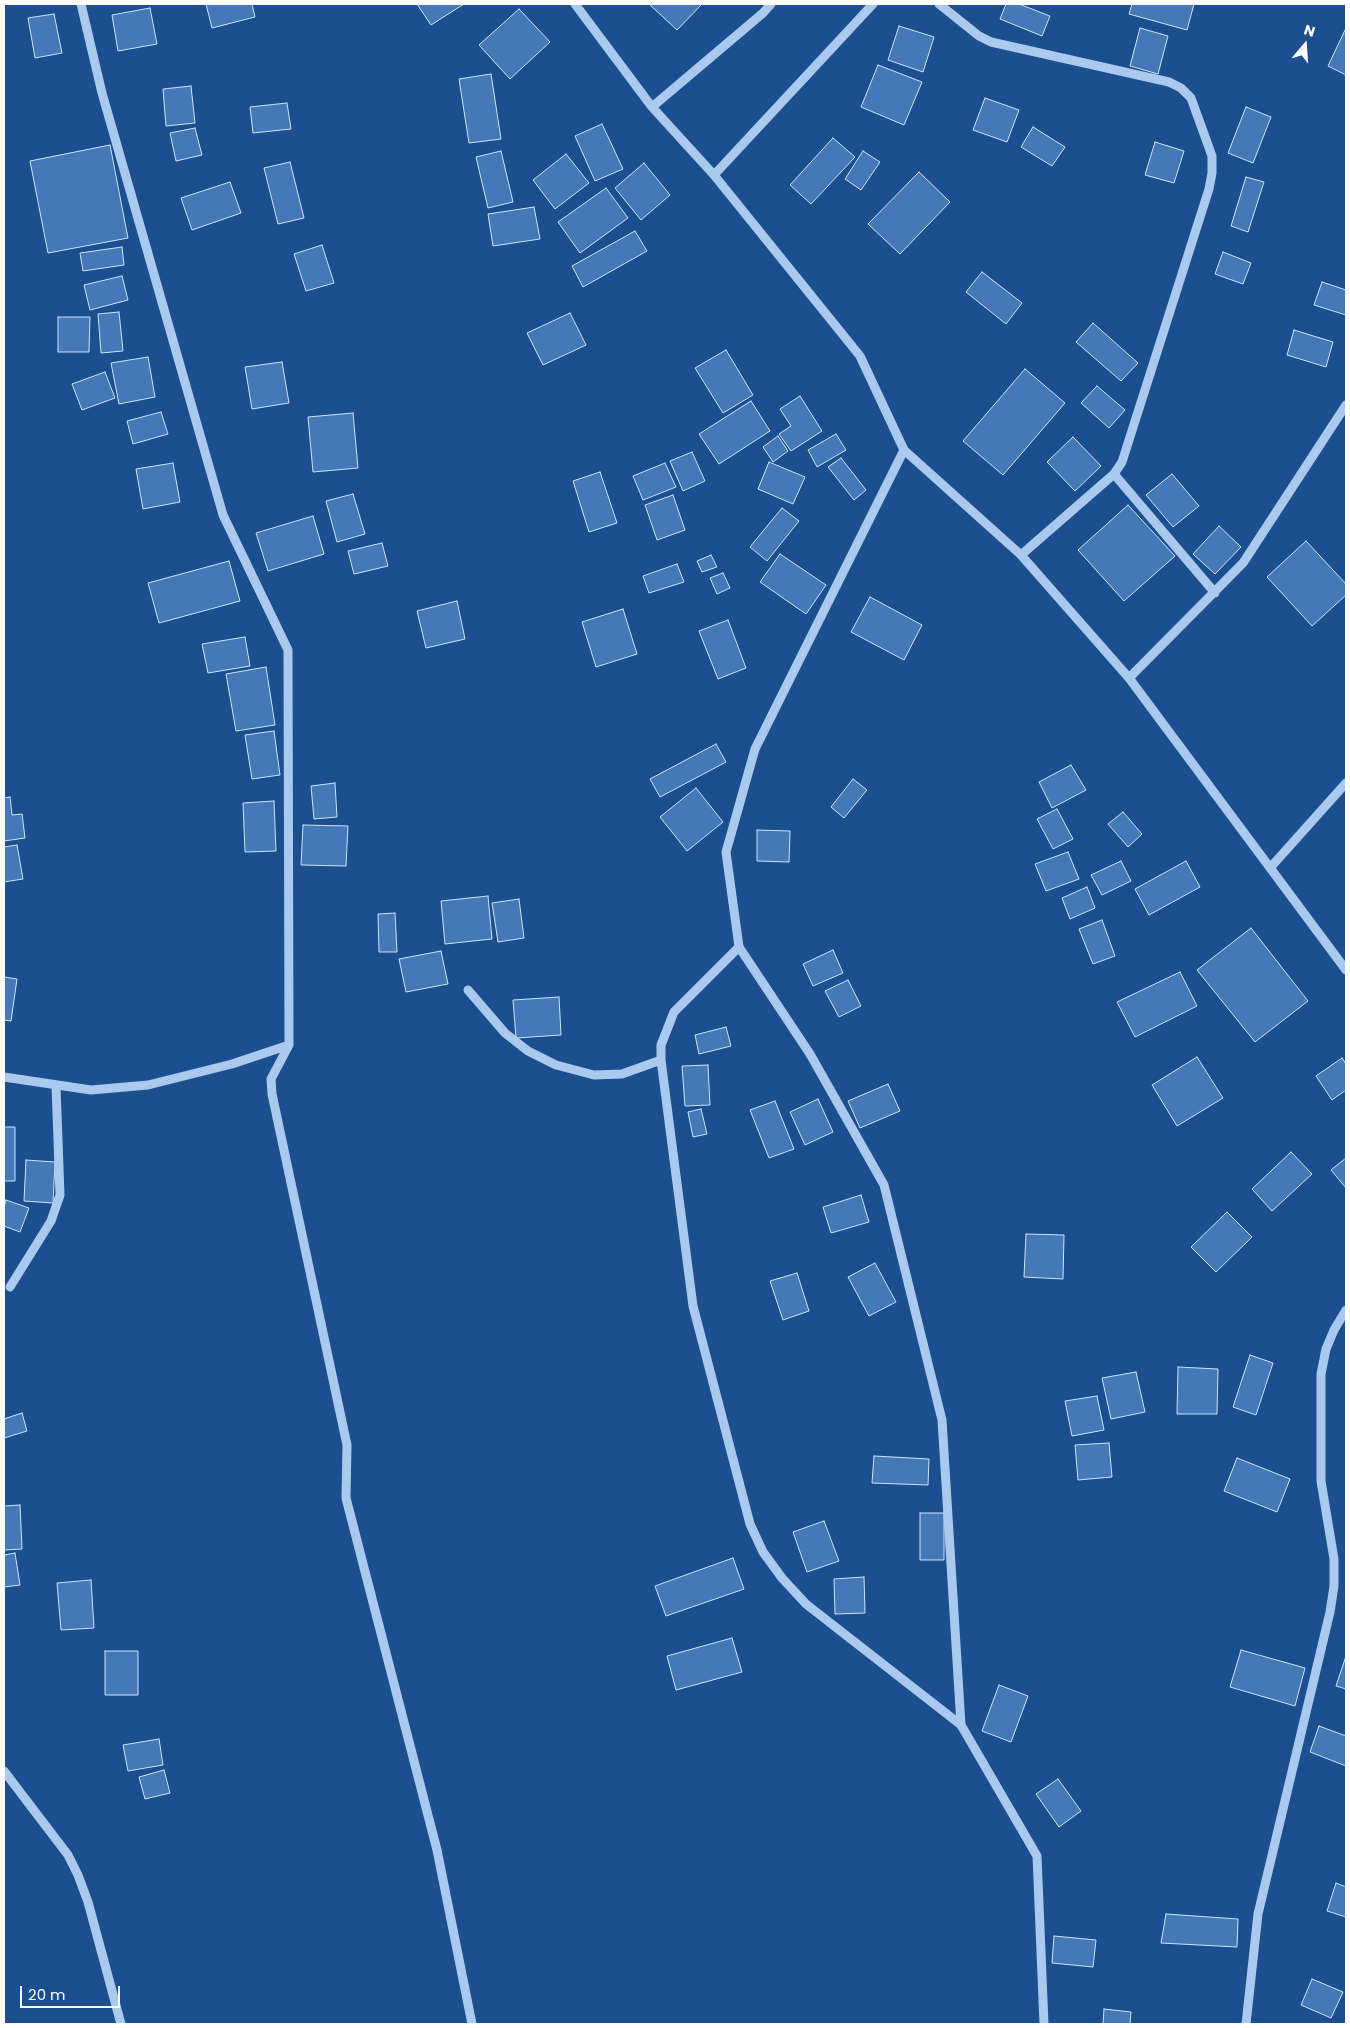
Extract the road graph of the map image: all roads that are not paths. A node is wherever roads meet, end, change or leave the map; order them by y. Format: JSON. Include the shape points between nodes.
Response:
{"nodes":[{"id":1,"x":80,"y":4,"type":"edge"},
{"id":2,"x":575,"y":4,"type":"edge"},
{"id":3,"x":771,"y":4,"type":"edge"},
{"id":4,"x":873,"y":4,"type":"edge"},
{"id":5,"x":939,"y":4,"type":"edge"},
{"id":6,"x":652,"y":108,"type":"junction"},
{"id":7,"x":714,"y":175,"type":"junction"},
{"id":8,"x":1346,"y":405,"type":"edge"},
{"id":9,"x":904,"y":450,"type":"junction"},
{"id":10,"x":1114,"y":474,"type":"junction"},
{"id":11,"x":1021,"y":556,"type":"junction"},
{"id":12,"x":1215,"y":593,"type":"junction"},
{"id":13,"x":1129,"y":678,"type":"junction"},
{"id":14,"x":1346,"y":784,"type":"edge"},
{"id":15,"x":1270,"y":868,"type":"junction"},
{"id":16,"x":739,"y":947,"type":"junction"},
{"id":17,"x":1346,"y":970,"type":"edge"},
{"id":18,"x":468,"y":990,"type":"dead end"},
{"id":19,"x":289,"y":1045,"type":"junction"},
{"id":20,"x":661,"y":1060,"type":"junction"},
{"id":21,"x":4,"y":1077,"type":"edge"},
{"id":22,"x":56,"y":1086,"type":"junction"},
{"id":23,"x":10,"y":1287,"type":"dead end"},
{"id":24,"x":1346,"y":1310,"type":"edge"},
{"id":25,"x":961,"y":1725,"type":"junction"},
{"id":26,"x":4,"y":1771,"type":"edge"},
{"id":27,"x":121,"y":2024,"type":"edge"},
{"id":28,"x":472,"y":2024,"type":"edge"},
{"id":29,"x":1044,"y":2024,"type":"edge"},
{"id":30,"x":1246,"y":2024,"type":"edge"}],
"edges":[{"from":1,"to":19,"type":"street","via":[[102,93],[223,515],[288,650]]},
{"from":2,"to":6,"type":"street"},
{"from":3,"to":6,"type":"street"},
{"from":4,"to":7,"type":"street"},
{"from":5,"to":10,"type":"street","via":[[990,42],[1169,82],[1191,98],[1212,156],[1209,189],[1128,449]]},
{"from":6,"to":7,"type":"street"},
{"from":7,"to":9,"type":"street","via":[[860,356]]},
{"from":8,"to":12,"type":"street","via":[[1243,564]]},
{"from":9,"to":11,"type":"street"},
{"from":9,"to":16,"type":"street","via":[[755,749],[726,852]]},
{"from":10,"to":11,"type":"street"},
{"from":10,"to":12,"type":"street"},
{"from":11,"to":13,"type":"street"},
{"from":12,"to":13,"type":"street"},
{"from":13,"to":15,"type":"street"},
{"from":14,"to":15,"type":"street"},
{"from":15,"to":17,"type":"street"},
{"from":16,"to":20,"type":"street","via":[[674,1012],[661,1045]]},
{"from":16,"to":25,"type":"street","via":[[810,1054],[884,1185],[942,1420]]},
{"from":18,"to":20,"type":"street","via":[[505,1033],[528,1051],[556,1065],[603,1075],[622,1074]]},
{"from":19,"to":22,"type":"street","via":[[232,1064],[148,1085],[91,1090]]},
{"from":19,"to":28,"type":"street","via":[[271,1079],[272,1094],[347,1445],[346,1498],[437,1850]]},
{"from":20,"to":25,"type":"street","via":[[693,1306],[750,1524],[763,1552],[806,1604]]},
{"from":21,"to":22,"type":"street"},
{"from":22,"to":23,"type":"street","via":[[60,1195],[51,1221]]},
{"from":24,"to":30,"type":"street","via":[[1326,1349],[1321,1374],[1322,1481],[1334,1559],[1334,1586],[1258,1914]]},
{"from":25,"to":29,"type":"street","via":[[1037,1856]]},
{"from":26,"to":27,"type":"street","via":[[68,1855],[78,1875]]}]}
